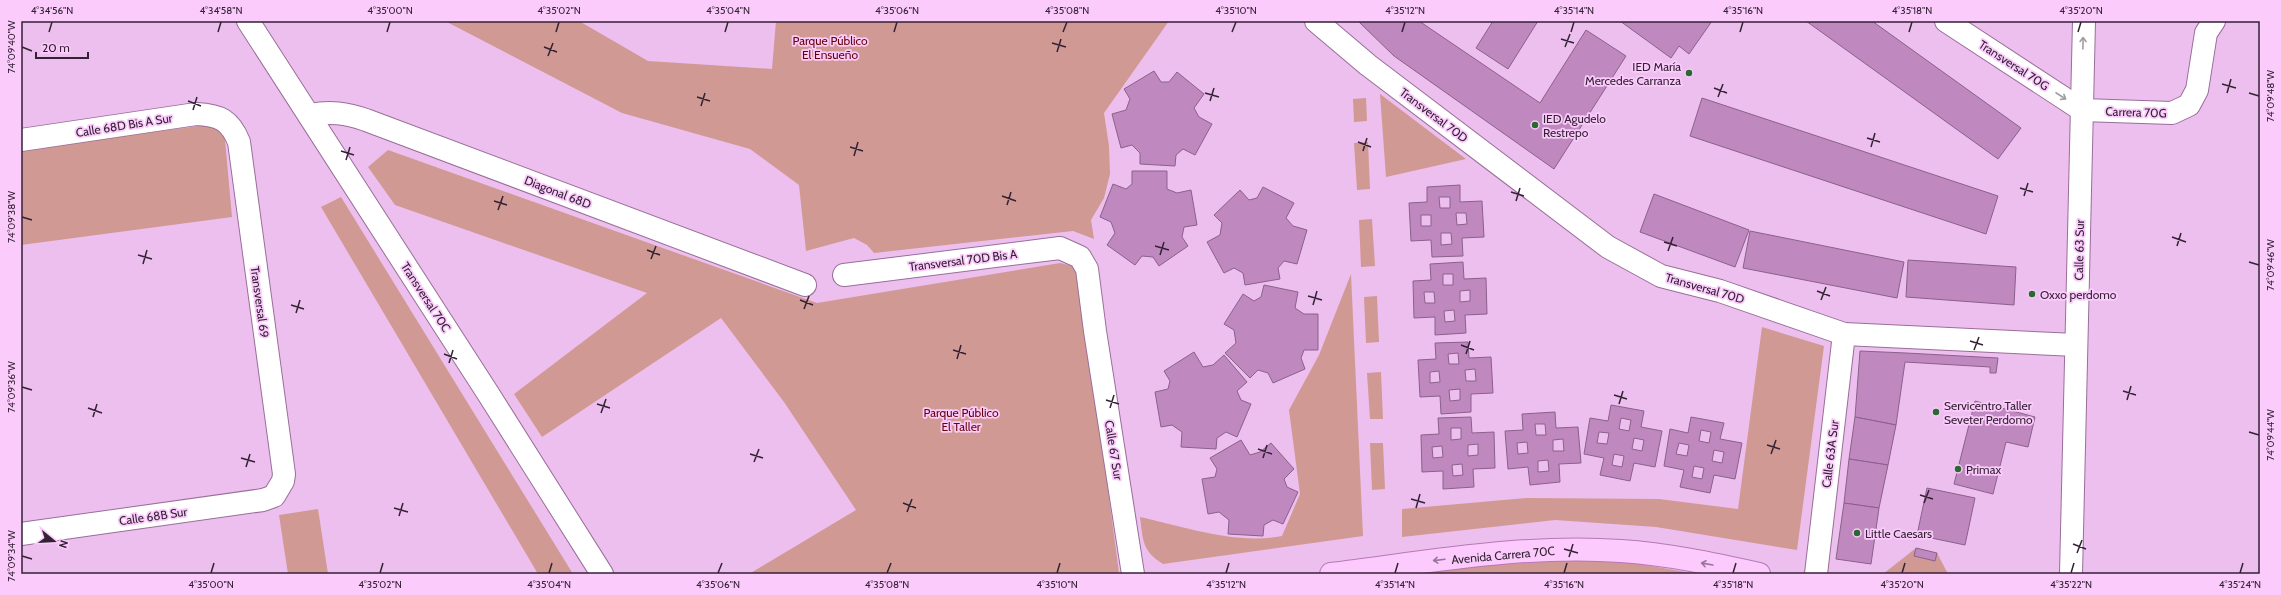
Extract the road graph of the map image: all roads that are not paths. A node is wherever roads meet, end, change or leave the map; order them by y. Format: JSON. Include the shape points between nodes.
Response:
{"nodes":[{"id":1,"x":248,"y":21,"type":"edge"},
{"id":2,"x":1316,"y":21,"type":"edge"},
{"id":3,"x":1946,"y":21,"type":"edge"},
{"id":4,"x":2084,"y":21,"type":"edge"},
{"id":5,"x":2214,"y":21,"type":"edge"},
{"id":6,"x":2082,"y":110,"type":"junction"},
{"id":7,"x":310,"y":115,"type":"junction"},
{"id":8,"x":225,"y":120,"type":"joint"},
{"id":9,"x":21,"y":140,"type":"edge"},
{"id":10,"x":1080,"y":257,"type":"joint"},
{"id":11,"x":844,"y":275,"type":"dead end"},
{"id":12,"x":805,"y":285,"type":"dead end"},
{"id":13,"x":1844,"y":334,"type":"junction"},
{"id":14,"x":2076,"y":345,"type":"junction"},
{"id":15,"x":280,"y":488,"type":"joint"},
{"id":16,"x":21,"y":534,"type":"edge"},
{"id":17,"x":602,"y":574,"type":"edge"},
{"id":18,"x":1133,"y":574,"type":"edge"},
{"id":19,"x":1331,"y":574,"type":"edge"},
{"id":20,"x":1759,"y":574,"type":"edge"},
{"id":21,"x":1816,"y":574,"type":"edge"},
{"id":22,"x":2071,"y":574,"type":"edge"}],
"edges":[{"from":1,"to":7,"type":"street","name":"Transversal 70C"},
{"from":2,"to":13,"type":"street","name":"Transversal 70D","via":[[1368,64],[1608,247],[1661,276],[1720,291]]},
{"from":3,"to":6,"type":"street","name":"Transversal 70G","one_way":true},
{"from":6,"to":4,"type":"street","name":"Calle 63 Sur","one_way":true},
{"from":5,"to":6,"type":"street","name":"Carrera 70G","via":[[2206,33],[2198,90],[2189,106],[2172,113]]},
{"from":6,"to":14,"type":"street","name":"Calle 63 Sur"},
{"from":7,"to":12,"type":"street","name":"Diagonal 68D","via":[[327,112],[346,113]]},
{"from":7,"to":17,"type":"street","name":"Transversal 70C"},
{"from":8,"to":9,"type":"street","name":"Calle 68D Bis A Sur","via":[[212,114],[196,114]]},
{"from":8,"to":15,"type":"street","name":"Transversal 69","via":[[234,129],[239,142],[284,474]]},
{"from":10,"to":11,"type":"street","name":"Transversal 70D Bis A","via":[[1060,248]]},
{"from":10,"to":18,"type":"street","name":"Calle 67 Sur","via":[[1087,269]]},
{"from":13,"to":14,"type":"street","name":"Transversal 70D"},
{"from":13,"to":21,"type":"street","name":"Calle 63A Sur"},
{"from":14,"to":22,"type":"street","name":"Calle 63 Sur"},
{"from":15,"to":16,"type":"street","name":"Calle 68B Sur","via":[[274,496],[263,500]]},
{"from":20,"to":19,"type":"main road","name":"Avenida Carrera 70C","one_way":true,"via":[[1622,550],[1578,549],[1494,554]]}]}
